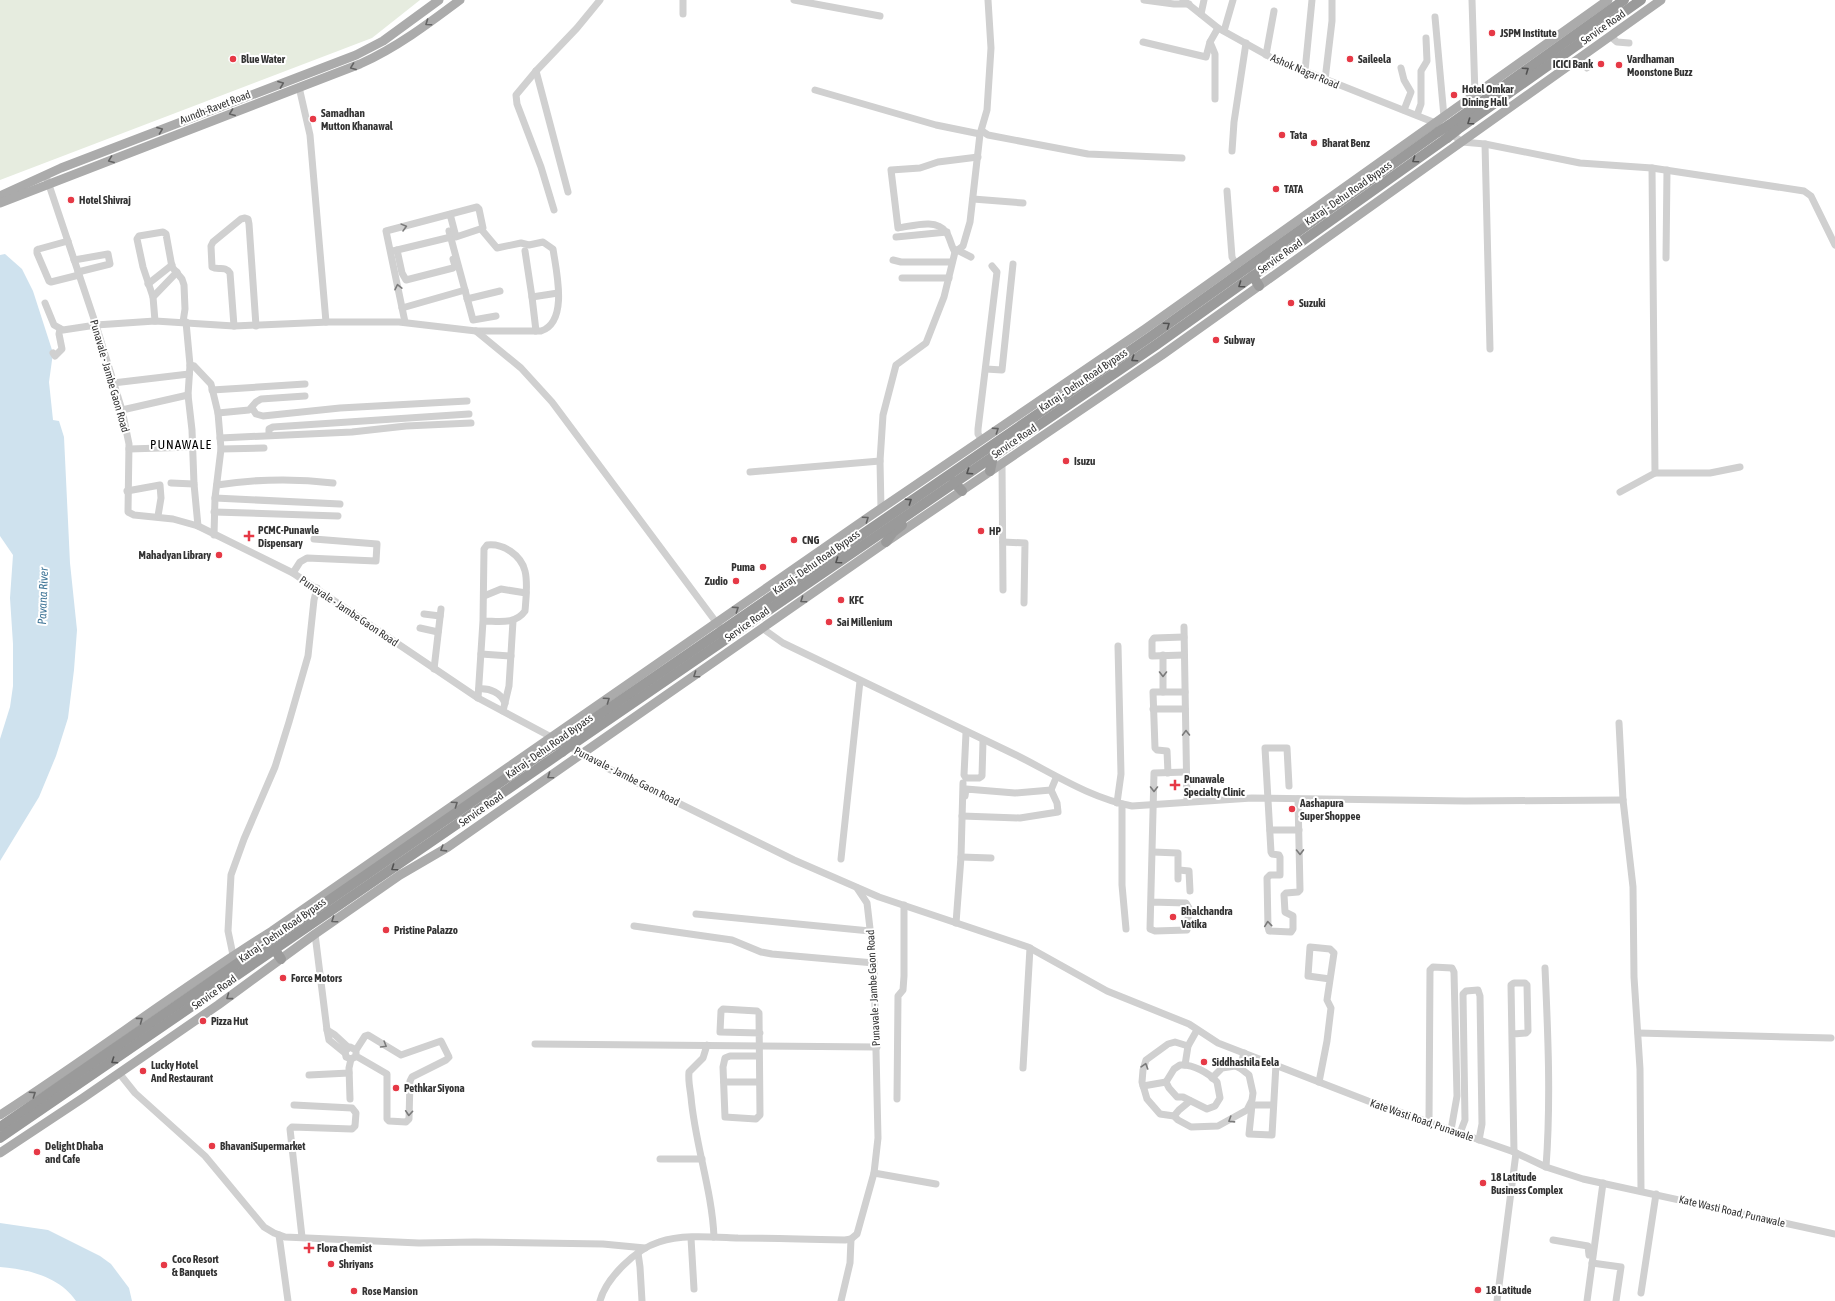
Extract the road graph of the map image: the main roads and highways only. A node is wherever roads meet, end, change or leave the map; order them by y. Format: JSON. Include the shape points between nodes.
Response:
{"nodes":[{"id":1,"x":439,"y":0,"type":"edge"},
{"id":2,"x":460,"y":0,"type":"edge"},
{"id":3,"x":1608,"y":0,"type":"edge"},
{"id":4,"x":1624,"y":0,"type":"edge"},
{"id":5,"x":1641,"y":0,"type":"edge"},
{"id":6,"x":1661,"y":0,"type":"edge"},
{"id":7,"x":1445,"y":128,"type":"junction"},
{"id":8,"x":47,"y":180,"type":"junction"},
{"id":9,"x":0,"y":196,"type":"edge"},
{"id":10,"x":0,"y":203,"type":"edge"},
{"id":11,"x":1253,"y":276,"type":"junction"},
{"id":12,"x":1259,"y":286,"type":"junction"},
{"id":13,"x":1089,"y":368,"type":"junction"},
{"id":14,"x":1089,"y":379,"type":"junction"},
{"id":15,"x":993,"y":456,"type":"junction"},
{"id":16,"x":990,"y":471,"type":"junction"},
{"id":17,"x":954,"y":482,"type":"junction"},
{"id":18,"x":962,"y":491,"type":"junction"},
{"id":19,"x":927,"y":500,"type":"junction"},
{"id":20,"x":886,"y":542,"type":"junction"},
{"id":21,"x":719,"y":626,"type":"junction"},
{"id":22,"x":555,"y":745,"type":"junction"},
{"id":23,"x":275,"y":950,"type":"junction"},
{"id":24,"x":281,"y":959,"type":"junction"},
{"id":25,"x":0,"y":1115,"type":"edge"},
{"id":26,"x":0,"y":1127,"type":"edge"},
{"id":27,"x":0,"y":1138,"type":"edge"},
{"id":28,"x":0,"y":1153,"type":"edge"}],
"edges":[{"from":8,"to":1,"type":"main road","name":"Aundh-Ravet Road","one_way":true,"via":[[61,168],[356,55],[383,41]]},
{"from":2,"to":8,"type":"main road","name":"Aundh-Ravet Road","one_way":true,"via":[[409,37],[360,64]]},
{"from":3,"to":7,"type":"main road","name":"Service Road","via":[[1475,95]]},
{"from":7,"to":4,"type":"highway","name":"Katraj - Dehu Road Bypass","one_way":true},
{"from":5,"to":7,"type":"highway","name":"Katraj - Dehu Road Bypass","one_way":true},
{"from":6,"to":12,"type":"main road","name":"Service Road"},
{"from":7,"to":11,"type":"highway","name":"Katraj - Dehu Road Bypass","one_way":true},
{"from":7,"to":13,"type":"main road","name":"Service Road","via":[[1236,265]]},
{"from":14,"to":7,"type":"highway","name":"Katraj - Dehu Road Bypass","one_way":true},
{"from":8,"to":9,"type":"main road"},
{"from":8,"to":10,"type":"main road"},
{"from":11,"to":12,"type":"highway"},
{"from":11,"to":15,"type":"highway","name":"Katraj - Dehu Road Bypass","one_way":true},
{"from":12,"to":16,"type":"main road","name":"Service Road"},
{"from":13,"to":14,"type":"highway"},
{"from":21,"to":13,"type":"main road","name":"Service Road","one_way":true,"via":[[881,509]]},
{"from":21,"to":14,"type":"highway","name":"Katraj - Dehu Road Bypass","one_way":true},
{"from":15,"to":16,"type":"highway"},
{"from":15,"to":17,"type":"highway","name":"Katraj - Dehu Road Bypass","one_way":true},
{"from":16,"to":18,"type":"main road","name":"Service Road"},
{"from":17,"to":18,"type":"highway"},
{"from":17,"to":19,"type":"highway","name":"Katraj - Dehu Road Bypass"},
{"from":18,"to":20,"type":"main road","name":"Service Road"},
{"from":19,"to":20,"type":"highway","via":[[922,510],[893,532]]},
{"from":19,"to":22,"type":"highway","name":"Katraj - Dehu Road Bypass","one_way":true,"bridge":true,"via":[[573,744]]},
{"from":20,"to":24,"type":"main road","name":"Service Road","one_way":true,"via":[[583,754],[448,847],[400,875]]},
{"from":22,"to":21,"type":"main road","name":"Service Road","one_way":true},
{"from":21,"to":22,"type":"highway","name":"Katraj - Dehu Road Bypass","bridge":true},
{"from":22,"to":23,"type":"highway","name":"Katraj - Dehu Road Bypass","one_way":true},
{"from":25,"to":22,"type":"main road","name":"Service Road","one_way":true,"via":[[234,955]]},
{"from":22,"to":26,"type":"highway","name":"Katraj - Dehu Road Bypass"},
{"from":23,"to":24,"type":"highway"},
{"from":23,"to":27,"type":"highway","name":"Katraj - Dehu Road Bypass","one_way":true},
{"from":24,"to":28,"type":"main road","name":"Service Road","one_way":true}]}
